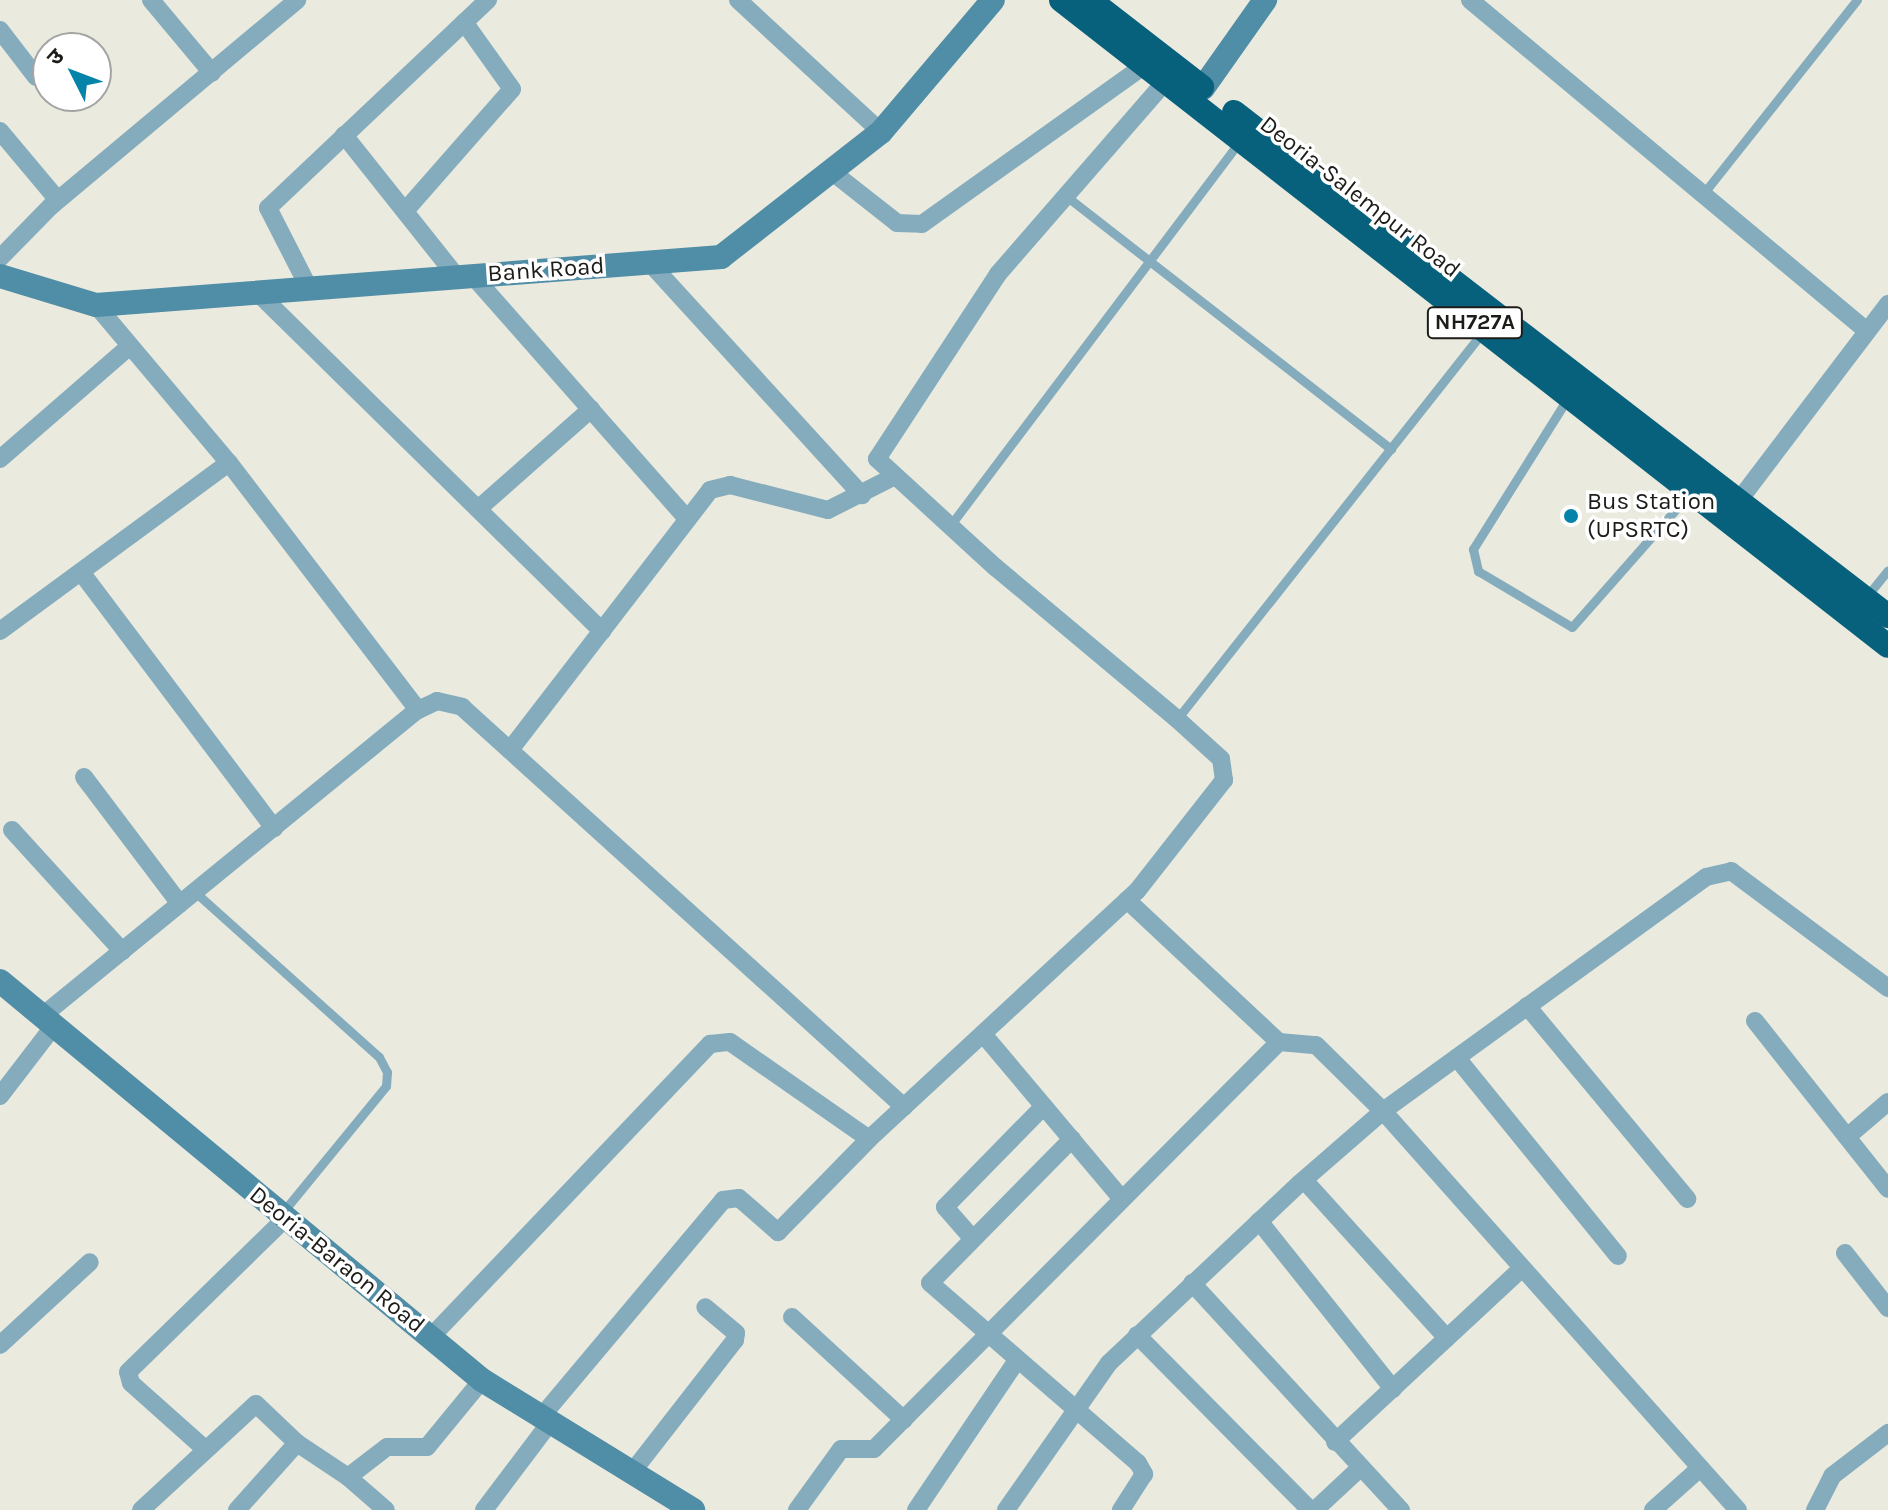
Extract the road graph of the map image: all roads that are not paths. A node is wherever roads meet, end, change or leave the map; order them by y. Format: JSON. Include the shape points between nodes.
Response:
{"nodes":[{"id":1,"x":151,"y":0,"type":"edge"},
{"id":2,"x":297,"y":0,"type":"edge"},
{"id":3,"x":488,"y":0,"type":"edge"},
{"id":4,"x":738,"y":0,"type":"edge"},
{"id":5,"x":993,"y":0,"type":"edge"},
{"id":6,"x":1061,"y":0,"type":"edge"},
{"id":7,"x":1090,"y":0,"type":"edge"},
{"id":8,"x":1265,"y":0,"type":"edge"},
{"id":9,"x":1470,"y":0,"type":"edge"},
{"id":10,"x":1857,"y":0,"type":"edge"},
{"id":11,"x":464,"y":22,"type":"junction"},
{"id":12,"x":0,"y":30,"type":"edge"},
{"id":13,"x":1162,"y":67,"type":"junction"},
{"id":14,"x":32,"y":72,"type":"edge"},
{"id":15,"x":212,"y":73,"type":"junction"},
{"id":16,"x":1203,"y":88,"type":"junction"},
{"id":17,"x":0,"y":131,"type":"edge"},
{"id":18,"x":881,"y":132,"type":"junction"},
{"id":19,"x":344,"y":135,"type":"junction"},
{"id":20,"x":1241,"y":139,"type":"junction"},
{"id":21,"x":831,"y":171,"type":"junction"},
{"id":22,"x":1703,"y":194,"type":"junction"},
{"id":23,"x":1066,"y":196,"type":"junction"},
{"id":24,"x":58,"y":200,"type":"junction"},
{"id":25,"x":405,"y":211,"type":"junction"},
{"id":26,"x":0,"y":258,"type":"edge"},
{"id":27,"x":1148,"y":260,"type":"junction"},
{"id":28,"x":649,"y":262,"type":"junction"},
{"id":29,"x":0,"y":276,"type":"edge"},
{"id":30,"x":465,"y":276,"type":"junction"},
{"id":31,"x":309,"y":288,"type":"junction"},
{"id":32,"x":257,"y":292,"type":"junction"},
{"id":33,"x":1888,"y":304,"type":"edge"},
{"id":34,"x":96,"y":305,"type":"junction"},
{"id":35,"x":1484,"y":331,"type":"junction"},
{"id":36,"x":1867,"y":331,"type":"junction"},
{"id":37,"x":129,"y":347,"type":"junction"},
{"id":38,"x":1575,"y":389,"type":"junction"},
{"id":39,"x":591,"y":409,"type":"junction"},
{"id":40,"x":1391,"y":449,"type":"junction"},
{"id":41,"x":0,"y":459,"type":"edge"},
{"id":42,"x":229,"y":463,"type":"junction"},
{"id":43,"x":893,"y":477,"type":"junction"},
{"id":44,"x":1698,"y":485,"type":"junction"},
{"id":45,"x":862,"y":495,"type":"junction"},
{"id":46,"x":1737,"y":503,"type":"junction"},
{"id":47,"x":478,"y":509,"type":"junction"},
{"id":48,"x":687,"y":519,"type":"junction"},
{"id":49,"x":949,"y":527,"type":"junction"},
{"id":50,"x":1888,"y":570,"type":"edge"},
{"id":51,"x":81,"y":572,"type":"junction"},
{"id":52,"x":1865,"y":599,"type":"junction"},
{"id":53,"x":1888,"y":616,"type":"edge"},
{"id":54,"x":0,"y":631,"type":"edge"},
{"id":55,"x":602,"y":631,"type":"junction"},
{"id":56,"x":1888,"y":646,"type":"edge"},
{"id":57,"x":418,"y":710,"type":"junction"},
{"id":58,"x":1177,"y":719,"type":"junction"},
{"id":59,"x":510,"y":750,"type":"junction"},
{"id":60,"x":84,"y":777,"type":"dead end"},
{"id":61,"x":274,"y":828,"type":"junction"},
{"id":62,"x":12,"y":830,"type":"dead end"},
{"id":63,"x":195,"y":892,"type":"junction"},
{"id":64,"x":1127,"y":900,"type":"junction"},
{"id":65,"x":180,"y":904,"type":"junction"},
{"id":66,"x":122,"y":951,"type":"junction"},
{"id":67,"x":0,"y":981,"type":"edge"},
{"id":68,"x":1888,"y":988,"type":"edge"},
{"id":69,"x":1527,"y":1006,"type":"junction"},
{"id":70,"x":1755,"y":1021,"type":"dead end"},
{"id":71,"x":47,"y":1022,"type":"junction"},
{"id":72,"x":983,"y":1034,"type":"junction"},
{"id":73,"x":1279,"y":1042,"type":"junction"},
{"id":74,"x":1457,"y":1058,"type":"junction"},
{"id":75,"x":0,"y":1096,"type":"edge"},
{"id":76,"x":1888,"y":1102,"type":"edge"},
{"id":77,"x":1044,"y":1106,"type":"junction"},
{"id":78,"x":904,"y":1107,"type":"junction"},
{"id":79,"x":1383,"y":1111,"type":"junction"},
{"id":80,"x":1847,"y":1137,"type":"junction"},
{"id":81,"x":869,"y":1139,"type":"junction"},
{"id":82,"x":1072,"y":1139,"type":"junction"},
{"id":83,"x":1304,"y":1180,"type":"junction"},
{"id":84,"x":1888,"y":1189,"type":"edge"},
{"id":85,"x":1122,"y":1199,"type":"junction"},
{"id":86,"x":1687,"y":1199,"type":"dead end"},
{"id":87,"x":283,"y":1216,"type":"junction"},
{"id":88,"x":1259,"y":1221,"type":"junction"},
{"id":89,"x":972,"y":1238,"type":"junction"},
{"id":90,"x":1845,"y":1253,"type":"dead end"},
{"id":91,"x":1618,"y":1256,"type":"dead end"},
{"id":92,"x":90,"y":1262,"type":"dead end"},
{"id":93,"x":1522,"y":1268,"type":"junction"},
{"id":94,"x":1192,"y":1283,"type":"junction"},
{"id":95,"x":705,"y":1307,"type":"dead end"},
{"id":96,"x":1888,"y":1308,"type":"edge"},
{"id":97,"x":792,"y":1317,"type":"dead end"},
{"id":98,"x":1137,"y":1335,"type":"junction"},
{"id":99,"x":431,"y":1337,"type":"junction"},
{"id":100,"x":986,"y":1337,"type":"junction"},
{"id":101,"x":1447,"y":1338,"type":"junction"},
{"id":102,"x":0,"y":1345,"type":"edge"},
{"id":103,"x":1016,"y":1362,"type":"junction"},
{"id":104,"x":482,"y":1380,"type":"junction"},
{"id":105,"x":1393,"y":1389,"type":"junction"},
{"id":106,"x":1072,"y":1409,"type":"junction"},
{"id":107,"x":546,"y":1418,"type":"junction"},
{"id":108,"x":904,"y":1420,"type":"junction"},
{"id":109,"x":1888,"y":1433,"type":"edge"},
{"id":110,"x":1335,"y":1442,"type":"junction"},
{"id":111,"x":297,"y":1443,"type":"junction"},
{"id":112,"x":205,"y":1449,"type":"junction"},
{"id":113,"x":1360,"y":1468,"type":"junction"},
{"id":114,"x":1699,"y":1469,"type":"junction"},
{"id":115,"x":633,"y":1471,"type":"junction"},
{"id":116,"x":348,"y":1477,"type":"junction"},
{"id":117,"x":141,"y":1510,"type":"edge"},
{"id":118,"x":237,"y":1510,"type":"edge"},
{"id":119,"x":386,"y":1510,"type":"edge"},
{"id":120,"x":484,"y":1510,"type":"edge"},
{"id":121,"x":693,"y":1510,"type":"edge"},
{"id":122,"x":797,"y":1510,"type":"edge"},
{"id":123,"x":916,"y":1510,"type":"edge"},
{"id":124,"x":1006,"y":1510,"type":"edge"},
{"id":125,"x":1121,"y":1510,"type":"edge"},
{"id":126,"x":1401,"y":1510,"type":"edge"},
{"id":127,"x":1653,"y":1510,"type":"edge"},
{"id":128,"x":1738,"y":1510,"type":"edge"},
{"id":129,"x":1815,"y":1510,"type":"edge"}],
"edges":[{"from":1,"to":15,"type":"street"},
{"from":2,"to":15,"type":"street"},
{"from":3,"to":11,"type":"street"},
{"from":4,"to":18,"type":"street"},
{"from":5,"to":18,"type":"street","name":"Bank Road"},
{"from":6,"to":13,"type":"highway","name":"Deoria-Salempur Road","number":"NH727A"},
{"from":7,"to":13,"type":"highway","name":"Deoria-Salempur Road","number":"NH727A"},
{"from":8,"to":16,"type":"street"},
{"from":9,"to":22,"type":"street"},
{"from":10,"to":22,"type":"lane"},
{"from":11,"to":19,"type":"street"},
{"from":11,"to":25,"type":"street","via":[[512,89]]},
{"from":12,"to":14,"type":"street"},
{"from":13,"to":16,"type":"highway","name":"Deoria-Salempur Road","number":"NH727A"},
{"from":13,"to":20,"type":"highway","name":"Deoria-Salempur Road","number":"NH727A"},
{"from":13,"to":21,"type":"street","via":[[922,224],[897,223]]},
{"from":13,"to":23,"type":"street"},
{"from":15,"to":24,"type":"street"},
{"from":16,"to":38,"type":"highway","name":"Deoria-Salempur Road","number":"NH727A"},
{"from":17,"to":24,"type":"street"},
{"from":18,"to":21,"type":"street","name":"Bank Road"},
{"from":19,"to":25,"type":"street"},
{"from":19,"to":31,"type":"street","via":[[268,208]]},
{"from":20,"to":27,"type":"lane"},
{"from":20,"to":35,"type":"highway","name":"Deoria-Salempur Road","number":"NH727A"},
{"from":21,"to":28,"type":"street","name":"Bank Road","via":[[721,257]]},
{"from":22,"to":36,"type":"street"},
{"from":23,"to":27,"type":"lane"},
{"from":23,"to":43,"type":"street","via":[[998,274],[880,450],[880,465]]},
{"from":24,"to":26,"type":"street"},
{"from":25,"to":30,"type":"street"},
{"from":27,"to":40,"type":"lane"},
{"from":27,"to":49,"type":"lane"},
{"from":28,"to":30,"type":"street","name":"Bank Road"},
{"from":28,"to":45,"type":"street"},
{"from":29,"to":34,"type":"street","name":"Bank Road"},
{"from":30,"to":31,"type":"street","name":"Bank Road"},
{"from":30,"to":39,"type":"street"},
{"from":31,"to":32,"type":"street","name":"Bank Road"},
{"from":32,"to":34,"type":"street","name":"Bank Road"},
{"from":32,"to":47,"type":"street"},
{"from":33,"to":36,"type":"street"},
{"from":34,"to":37,"type":"street"},
{"from":35,"to":38,"type":"highway","name":"Deoria-Salempur Road","number":"NH727A"},
{"from":35,"to":40,"type":"lane"},
{"from":36,"to":46,"type":"street"},
{"from":37,"to":41,"type":"street"},
{"from":37,"to":42,"type":"street"},
{"from":38,"to":44,"type":"highway","name":"Deoria-Salempur Road","number":"NH727A"},
{"from":38,"to":44,"type":"lane","via":[[1473,549],[1478,571],[1572,627]]},
{"from":39,"to":47,"type":"street"},
{"from":39,"to":48,"type":"street"},
{"from":40,"to":58,"type":"lane"},
{"from":42,"to":51,"type":"street"},
{"from":42,"to":57,"type":"street"},
{"from":43,"to":45,"type":"street"},
{"from":43,"to":49,"type":"street"},
{"from":44,"to":46,"type":"highway","name":"Deoria-Salempur Road","number":"NH727A"},
{"from":44,"to":56,"type":"highway","name":"Deoria-Salempur Road","number":"NH727A"},
{"from":45,"to":48,"type":"street","via":[[828,510],[720,483]]},
{"from":46,"to":52,"type":"highway","name":"Deoria-Salempur Road","number":"NH727A"},
{"from":47,"to":55,"type":"street"},
{"from":48,"to":55,"type":"street"},
{"from":49,"to":58,"type":"street"},
{"from":50,"to":52,"type":"lane"},
{"from":51,"to":54,"type":"street"},
{"from":51,"to":61,"type":"street"},
{"from":52,"to":53,"type":"highway","name":"Deoria-Salempur Road","number":"NH727A"},
{"from":55,"to":59,"type":"street"},
{"from":57,"to":59,"type":"street","via":[[449,700]]},
{"from":57,"to":61,"type":"street"},
{"from":58,"to":64,"type":"street","via":[[1221,759],[1224,780]]},
{"from":59,"to":78,"type":"street"},
{"from":60,"to":65,"type":"street"},
{"from":61,"to":63,"type":"street"},
{"from":62,"to":66,"type":"street"},
{"from":63,"to":65,"type":"street"},
{"from":63,"to":87,"type":"lane","via":[[379,1057],[387,1072],[386,1086]]},
{"from":64,"to":72,"type":"street"},
{"from":64,"to":73,"type":"street"},
{"from":65,"to":66,"type":"street"},
{"from":66,"to":71,"type":"street"},
{"from":67,"to":71,"type":"street","name":"Deoria-Baraon Road"},
{"from":68,"to":69,"type":"street","via":[[1720,869]]},
{"from":69,"to":74,"type":"street"},
{"from":69,"to":86,"type":"street"},
{"from":70,"to":80,"type":"street"},
{"from":71,"to":75,"type":"street"},
{"from":71,"to":87,"type":"street","name":"Deoria-Baraon Road"},
{"from":72,"to":77,"type":"street"},
{"from":72,"to":78,"type":"street"},
{"from":73,"to":79,"type":"street","via":[[1316,1045]]},
{"from":73,"to":85,"type":"street"},
{"from":74,"to":79,"type":"street"},
{"from":74,"to":91,"type":"street"},
{"from":76,"to":80,"type":"street"},
{"from":77,"to":82,"type":"street"},
{"from":77,"to":89,"type":"street","via":[[945,1207]]},
{"from":78,"to":81,"type":"street"},
{"from":79,"to":83,"type":"street"},
{"from":79,"to":93,"type":"street"},
{"from":80,"to":84,"type":"street"},
{"from":81,"to":99,"type":"street","via":[[730,1042],[710,1044]]},
{"from":81,"to":107,"type":"street","via":[[778,1232],[739,1198],[723,1200]]},
{"from":82,"to":85,"type":"street"},
{"from":82,"to":89,"type":"street"},
{"from":83,"to":88,"type":"street"},
{"from":83,"to":101,"type":"street"},
{"from":85,"to":100,"type":"street"},
{"from":87,"to":99,"type":"street","name":"Deoria-Baraon Road"},
{"from":87,"to":112,"type":"street","via":[[128,1372],[131,1383]]},
{"from":88,"to":94,"type":"street"},
{"from":88,"to":105,"type":"street"},
{"from":89,"to":100,"type":"street","via":[[930,1283]]},
{"from":90,"to":96,"type":"street"},
{"from":92,"to":102,"type":"street"},
{"from":93,"to":101,"type":"street"},
{"from":93,"to":114,"type":"street"},
{"from":94,"to":98,"type":"street"},
{"from":94,"to":110,"type":"street"},
{"from":95,"to":115,"type":"street","via":[[736,1333],[735,1340]]},
{"from":97,"to":108,"type":"street"},
{"from":98,"to":106,"type":"street"},
{"from":98,"to":113,"type":"street","via":[[1309,1509],[1316,1509]]},
{"from":99,"to":104,"type":"street","name":"Deoria-Baraon Road"},
{"from":100,"to":103,"type":"street"},
{"from":100,"to":108,"type":"street"},
{"from":101,"to":105,"type":"street"},
{"from":103,"to":106,"type":"street"},
{"from":103,"to":123,"type":"street"},
{"from":104,"to":107,"type":"street","name":"Deoria-Baraon Road"},
{"from":104,"to":116,"type":"street","via":[[427,1447],[387,1447]]},
{"from":105,"to":110,"type":"street"},
{"from":106,"to":124,"type":"street"},
{"from":106,"to":125,"type":"street","via":[[1144,1474]]},
{"from":107,"to":115,"type":"street","name":"Deoria-Baraon Road"},
{"from":107,"to":120,"type":"street"},
{"from":108,"to":122,"type":"street","via":[[874,1449],[841,1449]]},
{"from":109,"to":129,"type":"street","via":[[1832,1476]]},
{"from":110,"to":113,"type":"street"},
{"from":111,"to":112,"type":"street","via":[[256,1404]]},
{"from":111,"to":116,"type":"street"},
{"from":111,"to":118,"type":"street"},
{"from":112,"to":117,"type":"street"},
{"from":113,"to":126,"type":"street"},
{"from":114,"to":127,"type":"street"},
{"from":114,"to":128,"type":"street"},
{"from":115,"to":121,"type":"street","name":"Deoria-Baraon Road"},
{"from":116,"to":119,"type":"street"}]}
